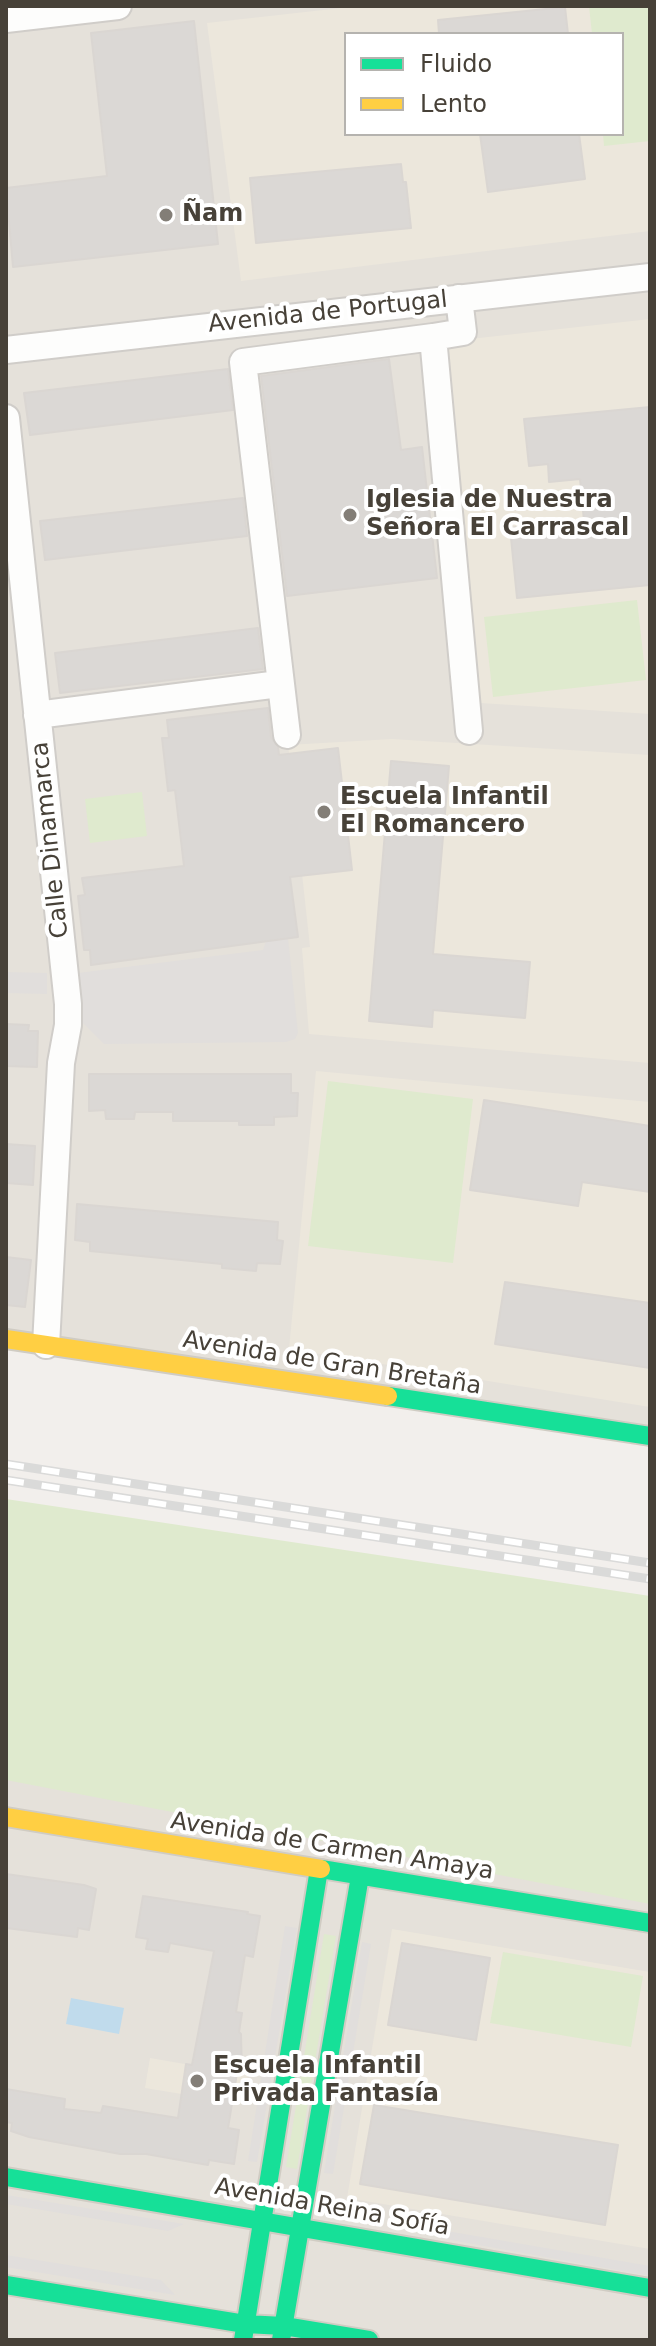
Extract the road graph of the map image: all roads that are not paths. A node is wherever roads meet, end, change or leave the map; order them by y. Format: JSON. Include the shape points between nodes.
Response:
{"nodes":[{"id":1,"x":118,"y":6,"type":"edge"},
{"id":2,"x":6,"y":19,"type":"edge"},
{"id":3,"x":650,"y":277,"type":"edge"},
{"id":4,"x":459,"y":298,"type":"junction"},
{"id":5,"x":433,"y":337,"type":"junction"},
{"id":6,"x":6,"y":350,"type":"edge"},
{"id":7,"x":6,"y":418,"type":"edge"},
{"id":8,"x":279,"y":684,"type":"junction"},
{"id":9,"x":37,"y":715,"type":"junction"},
{"id":10,"x":469,"y":731,"type":"dead end"},
{"id":11,"x":287,"y":735,"type":"dead end"},
{"id":12,"x":6,"y":1339,"type":"edge"},
{"id":13,"x":46,"y":1345,"type":"junction"},
{"id":14,"x":650,"y":1436,"type":"edge"},
{"id":15,"x":6,"y":1817,"type":"edge"},
{"id":16,"x":319,"y":1869,"type":"junction"},
{"id":17,"x":360,"y":1876,"type":"junction"},
{"id":18,"x":650,"y":1923,"type":"edge"},
{"id":19,"x":6,"y":2177,"type":"edge"},
{"id":20,"x":263,"y":2220,"type":"junction"},
{"id":21,"x":301,"y":2226,"type":"junction"},
{"id":22,"x":6,"y":2285,"type":"edge"},
{"id":23,"x":650,"y":2288,"type":"edge"},
{"id":24,"x":244,"y":2332,"type":"edge"},
{"id":25,"x":282,"y":2333,"type":"edge"},
{"id":26,"x":369,"y":2340,"type":"edge"}],
"edges":[{"from":1,"to":2,"type":"street"},
{"from":3,"to":4,"type":"street","name":"Avenida de Portugal"},
{"from":4,"to":5,"type":"street","via":[[463,332]]},
{"from":4,"to":6,"type":"street","name":"Avenida de Portugal"},
{"from":5,"to":8,"type":"street","via":[[243,362]]},
{"from":5,"to":10,"type":"street"},
{"from":7,"to":9,"type":"street"},
{"from":8,"to":9,"type":"street","name":"Calle Dinamarca"},
{"from":8,"to":11,"type":"street"},
{"from":9,"to":13,"type":"street","name":"Calle Dinamarca","via":[[68,1004]]},
{"from":12,"to":13,"type":"street","name":"Avenida de Gran Bretaña"},
{"from":13,"to":14,"type":"street","name":"Avenida de Gran Bretaña"},
{"from":15,"to":16,"type":"street","name":"Avenida de Carmen Amaya"},
{"from":16,"to":17,"type":"street","name":"Avenida de Carmen Amaya"},
{"from":16,"to":20,"type":"street"},
{"from":17,"to":18,"type":"street","name":"Avenida de Carmen Amaya"},
{"from":17,"to":21,"type":"street"},
{"from":19,"to":20,"type":"street","name":"Avenida Reina Sofía"},
{"from":20,"to":21,"type":"street","name":"Avenida Reina Sofía"},
{"from":20,"to":24,"type":"street"},
{"from":21,"to":23,"type":"street","name":"Avenida Reina Sofía"},
{"from":21,"to":25,"type":"street"},
{"from":22,"to":24,"type":"street"},
{"from":24,"to":25,"type":"street"},
{"from":25,"to":26,"type":"street"}]}
